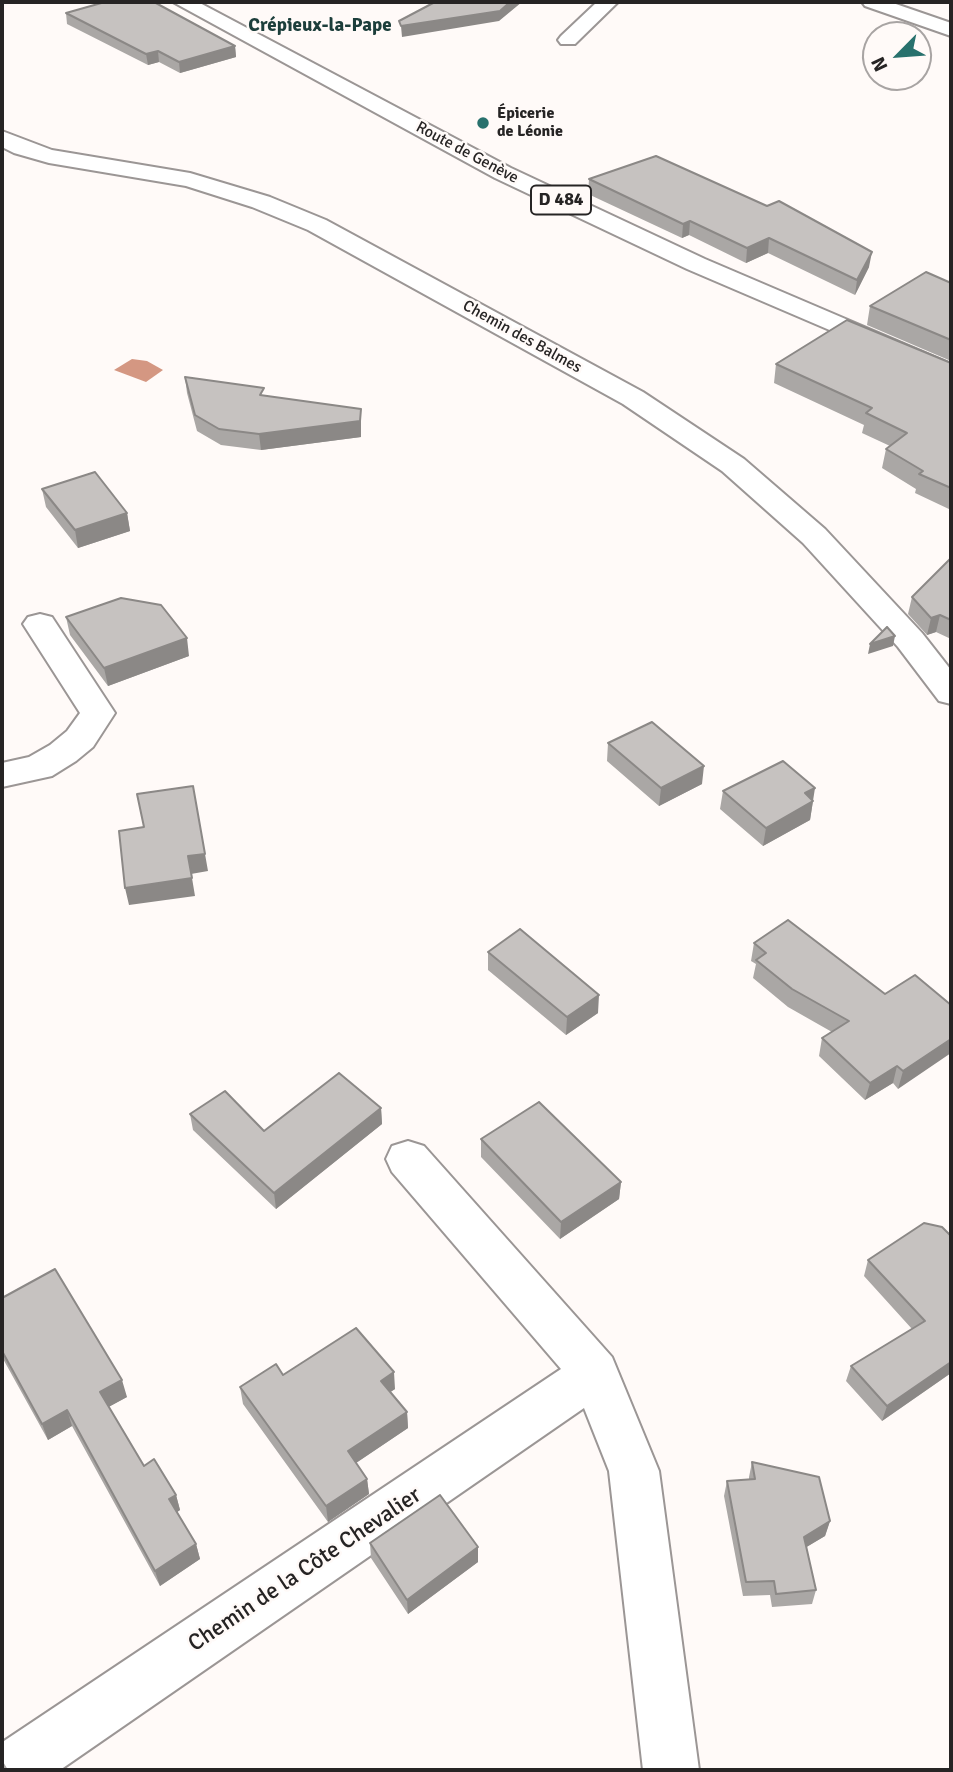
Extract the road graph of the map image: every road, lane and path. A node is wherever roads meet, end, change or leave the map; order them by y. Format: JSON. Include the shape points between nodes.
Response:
{"nodes":[{"id":1,"x":183,"y":2,"type":"edge"},
{"id":2,"x":608,"y":2,"type":"edge"},
{"id":3,"x":872,"y":2,"type":"edge"},
{"id":4,"x":951,"y":30,"type":"edge"},
{"id":5,"x":568,"y":40,"type":"dead end"},
{"id":6,"x":2,"y":138,"type":"edge"},
{"id":7,"x":951,"y":374,"type":"edge"},
{"id":8,"x":40,"y":624,"type":"dead end"},
{"id":9,"x":951,"y":693,"type":"edge"},
{"id":10,"x":2,"y":775,"type":"edge"},
{"id":11,"x":408,"y":1159,"type":"dead end"},
{"id":12,"x":595,"y":1373,"type":"junction"},
{"id":13,"x":21,"y":1770,"type":"edge"},
{"id":14,"x":671,"y":1770,"type":"edge"}],
"edges":[{"from":1,"to":7,"type":"street","name":"Route de Genève","number":"D 484","via":[[503,173],[696,264]]},
{"from":2,"to":5,"type":"street"},
{"from":3,"to":4,"type":"street"},
{"from":6,"to":9,"type":"street","name":"Chemin des Balmes","via":[[49,156],[190,180],[306,220],[633,398],[733,465],[814,536],[910,640]]},
{"from":8,"to":10,"type":"street","via":[[98,713],[86,733],[64,753],[39,767]]},
{"from":11,"to":12,"type":"street"},
{"from":12,"to":13,"type":"street","name":"Chemin de la Côte Chevalier","via":[[24,1761]]},
{"from":12,"to":14,"type":"street","via":[[634,1471]]}]}
